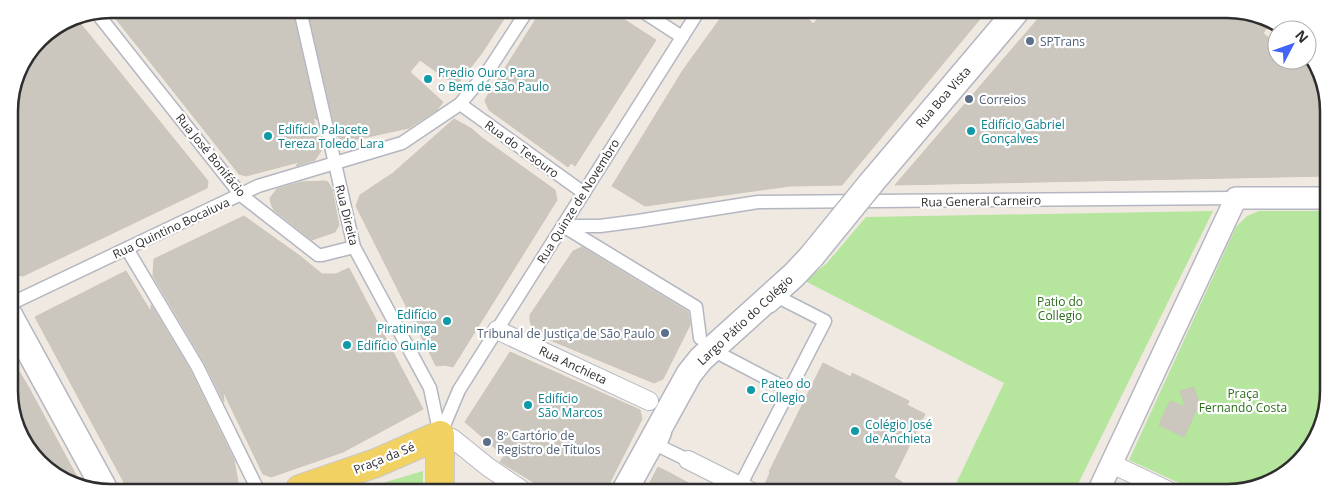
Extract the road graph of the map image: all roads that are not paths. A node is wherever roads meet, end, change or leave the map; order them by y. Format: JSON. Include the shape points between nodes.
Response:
{"nodes":[{"id":1,"x":101,"y":18,"type":"edge"},
{"id":2,"x":302,"y":18,"type":"edge"},
{"id":3,"x":522,"y":18,"type":"edge"},
{"id":4,"x":653,"y":18,"type":"edge"},
{"id":5,"x":694,"y":18,"type":"edge"},
{"id":6,"x":1011,"y":18,"type":"edge"},
{"id":7,"x":682,"y":37,"type":"junction"},
{"id":8,"x":460,"y":104,"type":"junction"},
{"id":9,"x":335,"y":163,"type":"junction"},
{"id":10,"x":584,"y":193,"type":"junction"},
{"id":11,"x":242,"y":195,"type":"junction"},
{"id":12,"x":1236,"y":198,"type":"junction"},
{"id":13,"x":1320,"y":198,"type":"edge"},
{"id":14,"x":563,"y":226,"type":"junction"},
{"id":15,"x":354,"y":247,"type":"junction"},
{"id":16,"x":127,"y":249,"type":"junction"},
{"id":17,"x":811,"y":257,"type":"joint"},
{"id":18,"x":18,"y":300,"type":"edge"},
{"id":19,"x":496,"y":330,"type":"junction"},
{"id":20,"x":18,"y":331,"type":"edge"},
{"id":21,"x":700,"y":338,"type":"dead end"},
{"id":22,"x":722,"y":355,"type":"dead end"},
{"id":23,"x":789,"y":390,"type":"junction"},
{"id":24,"x":649,"y":401,"type":"dead end"},
{"id":25,"x":440,"y":435,"type":"junction"},
{"id":26,"x":688,"y":460,"type":"joint"},
{"id":27,"x":1112,"y":464,"type":"junction"},
{"id":28,"x":102,"y":484,"type":"edge"},
{"id":29,"x":255,"y":484,"type":"edge"},
{"id":30,"x":315,"y":484,"type":"edge"},
{"id":31,"x":440,"y":484,"type":"edge"},
{"id":32,"x":514,"y":484,"type":"edge"},
{"id":33,"x":628,"y":484,"type":"edge"},
{"id":34,"x":737,"y":484,"type":"edge"},
{"id":35,"x":747,"y":484,"type":"edge"},
{"id":36,"x":1102,"y":484,"type":"edge"},
{"id":37,"x":1154,"y":484,"type":"edge"}],
"edges":[{"from":1,"to":11,"type":"street","name":"Rua José Bonifácio"},
{"from":2,"to":9,"type":"street","name":"Rua Direita"},
{"from":3,"to":8,"type":"street","name":"Rua Quintino Bocaiuva","via":[[490,68]]},
{"from":4,"to":7,"type":"street"},
{"from":5,"to":7,"type":"street","name":"Rua Quinze de Novembro"},
{"from":6,"to":17,"type":"main road","name":"Rua Boa Vista","bridge":true},
{"from":7,"to":10,"type":"street","name":"Rua Quinze de Novembro"},
{"from":8,"to":9,"type":"street","name":"Rua Quintino Bocaiuva","via":[[402,143]]},
{"from":8,"to":10,"type":"street","name":"Rua do Tesouro"},
{"from":9,"to":11,"type":"street","name":"Rua Quintino Bocaiuva","via":[[258,186]]},
{"from":9,"to":15,"type":"street","name":"Rua Direita"},
{"from":10,"to":14,"type":"street","name":"Rua Quinze de Novembro"},
{"from":11,"to":15,"type":"street","name":"Rua José Bonifácio","via":[[318,255]]},
{"from":11,"to":16,"type":"street","name":"Rua Quintino Bocaiuva"},
{"from":12,"to":13,"type":"street","name":"Rua General Carneiro"},
{"from":12,"to":14,"type":"street","name":"Rua General Carneiro","via":[[758,202],[638,222]]},
{"from":12,"to":27,"type":"street"},
{"from":14,"to":19,"type":"street","name":"Rua Quinze de Novembro"},
{"from":14,"to":21,"type":"street","via":[[696,306]]},
{"from":15,"to":25,"type":"street","name":"Rua Direita","via":[[430,388]]},
{"from":16,"to":18,"type":"street","name":"Rua Quintino Bocaiuva"},
{"from":16,"to":29,"type":"street","via":[[197,366]]},
{"from":17,"to":33,"type":"main road","name":"Largo Pátio do Colégio","via":[[701,359],[689,374]]},
{"from":19,"to":24,"type":"street","name":"Rua Anchieta"},
{"from":19,"to":25,"type":"street","name":"Rua Quinze de Novembro","via":[[458,390]]},
{"from":20,"to":28,"type":"main road"},
{"from":22,"to":23,"type":"street"},
{"from":23,"to":26,"type":"street","name":"Largo Pátio do Colégio","via":[[825,321],[780,298],[716,355],[684,394],[660,444]]},
{"from":23,"to":35,"type":"street"},
{"from":25,"to":30,"type":"main road","name":"Praça da Sé","via":[[376,463]]},
{"from":25,"to":31,"type":"main road"},
{"from":25,"to":32,"type":"street","via":[[452,438]]},
{"from":26,"to":34,"type":"street","name":"Largo Pátio do Colégio"},
{"from":27,"to":36,"type":"street"},
{"from":27,"to":37,"type":"street"}]}
